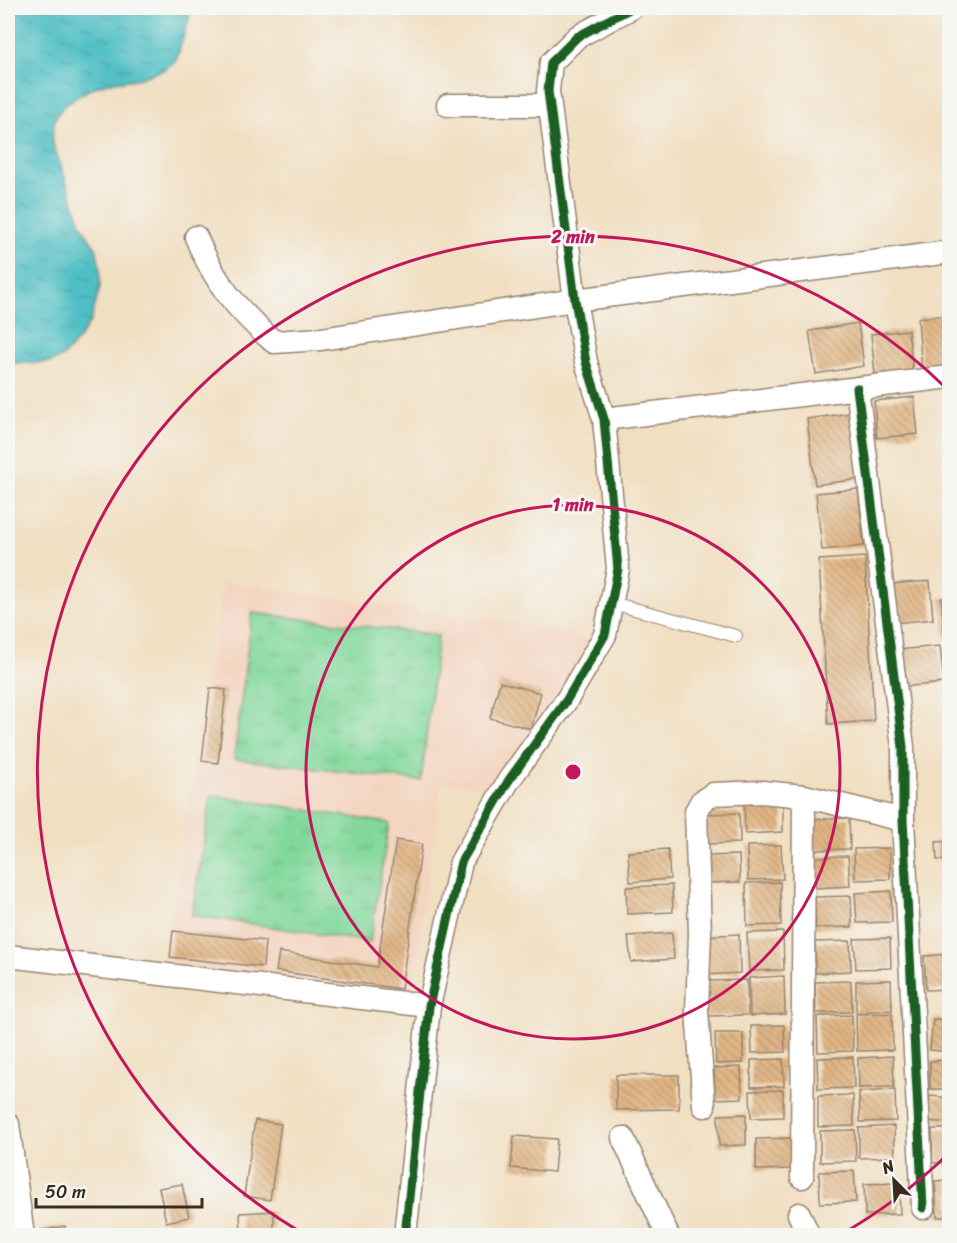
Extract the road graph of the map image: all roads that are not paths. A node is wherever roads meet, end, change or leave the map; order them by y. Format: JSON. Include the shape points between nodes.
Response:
{"nodes":[{"id":1,"x":631,"y":8,"type":"edge"},
{"id":2,"x":448,"y":105,"type":"dead end"},
{"id":3,"x":550,"y":105,"type":"junction"},
{"id":4,"x":196,"y":237,"type":"dead end"},
{"id":5,"x":950,"y":252,"type":"edge"},
{"id":6,"x":575,"y":300,"type":"junction"},
{"id":7,"x":950,"y":377,"type":"edge"},
{"id":8,"x":857,"y":388,"type":"junction"},
{"id":9,"x":604,"y":419,"type":"junction"},
{"id":10,"x":612,"y":603,"type":"junction"},
{"id":11,"x":736,"y":636,"type":"dead end"},
{"id":12,"x":804,"y":796,"type":"junction"},
{"id":13,"x":903,"y":820,"type":"junction"},
{"id":14,"x":8,"y":956,"type":"edge"},
{"id":15,"x":429,"y":1006,"type":"junction"},
{"id":16,"x":704,"y":1106,"type":"dead end"},
{"id":17,"x":8,"y":1124,"type":"edge"},
{"id":18,"x":623,"y":1138,"type":"dead end"},
{"id":19,"x":802,"y":1177,"type":"dead end"},
{"id":20,"x":923,"y":1208,"type":"dead end"},
{"id":21,"x":800,"y":1214,"type":"dead end"},
{"id":22,"x":23,"y":1236,"type":"edge"},
{"id":23,"x":405,"y":1236,"type":"edge"},
{"id":24,"x":668,"y":1236,"type":"edge"},
{"id":25,"x":809,"y":1236,"type":"edge"}],
"edges":[{"from":1,"to":3,"type":"street","via":[[577,37],[551,63]]},
{"from":2,"to":3,"type":"street"},
{"from":3,"to":6,"type":"street"},
{"from":4,"to":6,"type":"street","via":[[208,266],[232,300],[274,342],[321,339]]},
{"from":5,"to":6,"type":"street"},
{"from":6,"to":9,"type":"street","via":[[586,362]]},
{"from":7,"to":8,"type":"street"},
{"from":8,"to":9,"type":"street"},
{"from":8,"to":13,"type":"street","via":[[903,747]]},
{"from":9,"to":10,"type":"street","via":[[618,569]]},
{"from":10,"to":11,"type":"lane"},
{"from":10,"to":15,"type":"street","via":[[605,635],[566,701],[509,780],[461,862]]},
{"from":12,"to":13,"type":"street"},
{"from":12,"to":16,"type":"street","via":[[762,792],[713,794],[696,811],[700,934],[697,1010]]},
{"from":12,"to":19,"type":"street"},
{"from":13,"to":20,"type":"street"},
{"from":14,"to":15,"type":"street"},
{"from":15,"to":23,"type":"street"},
{"from":17,"to":22,"type":"street"},
{"from":18,"to":24,"type":"street"},
{"from":21,"to":25,"type":"street"}]}
